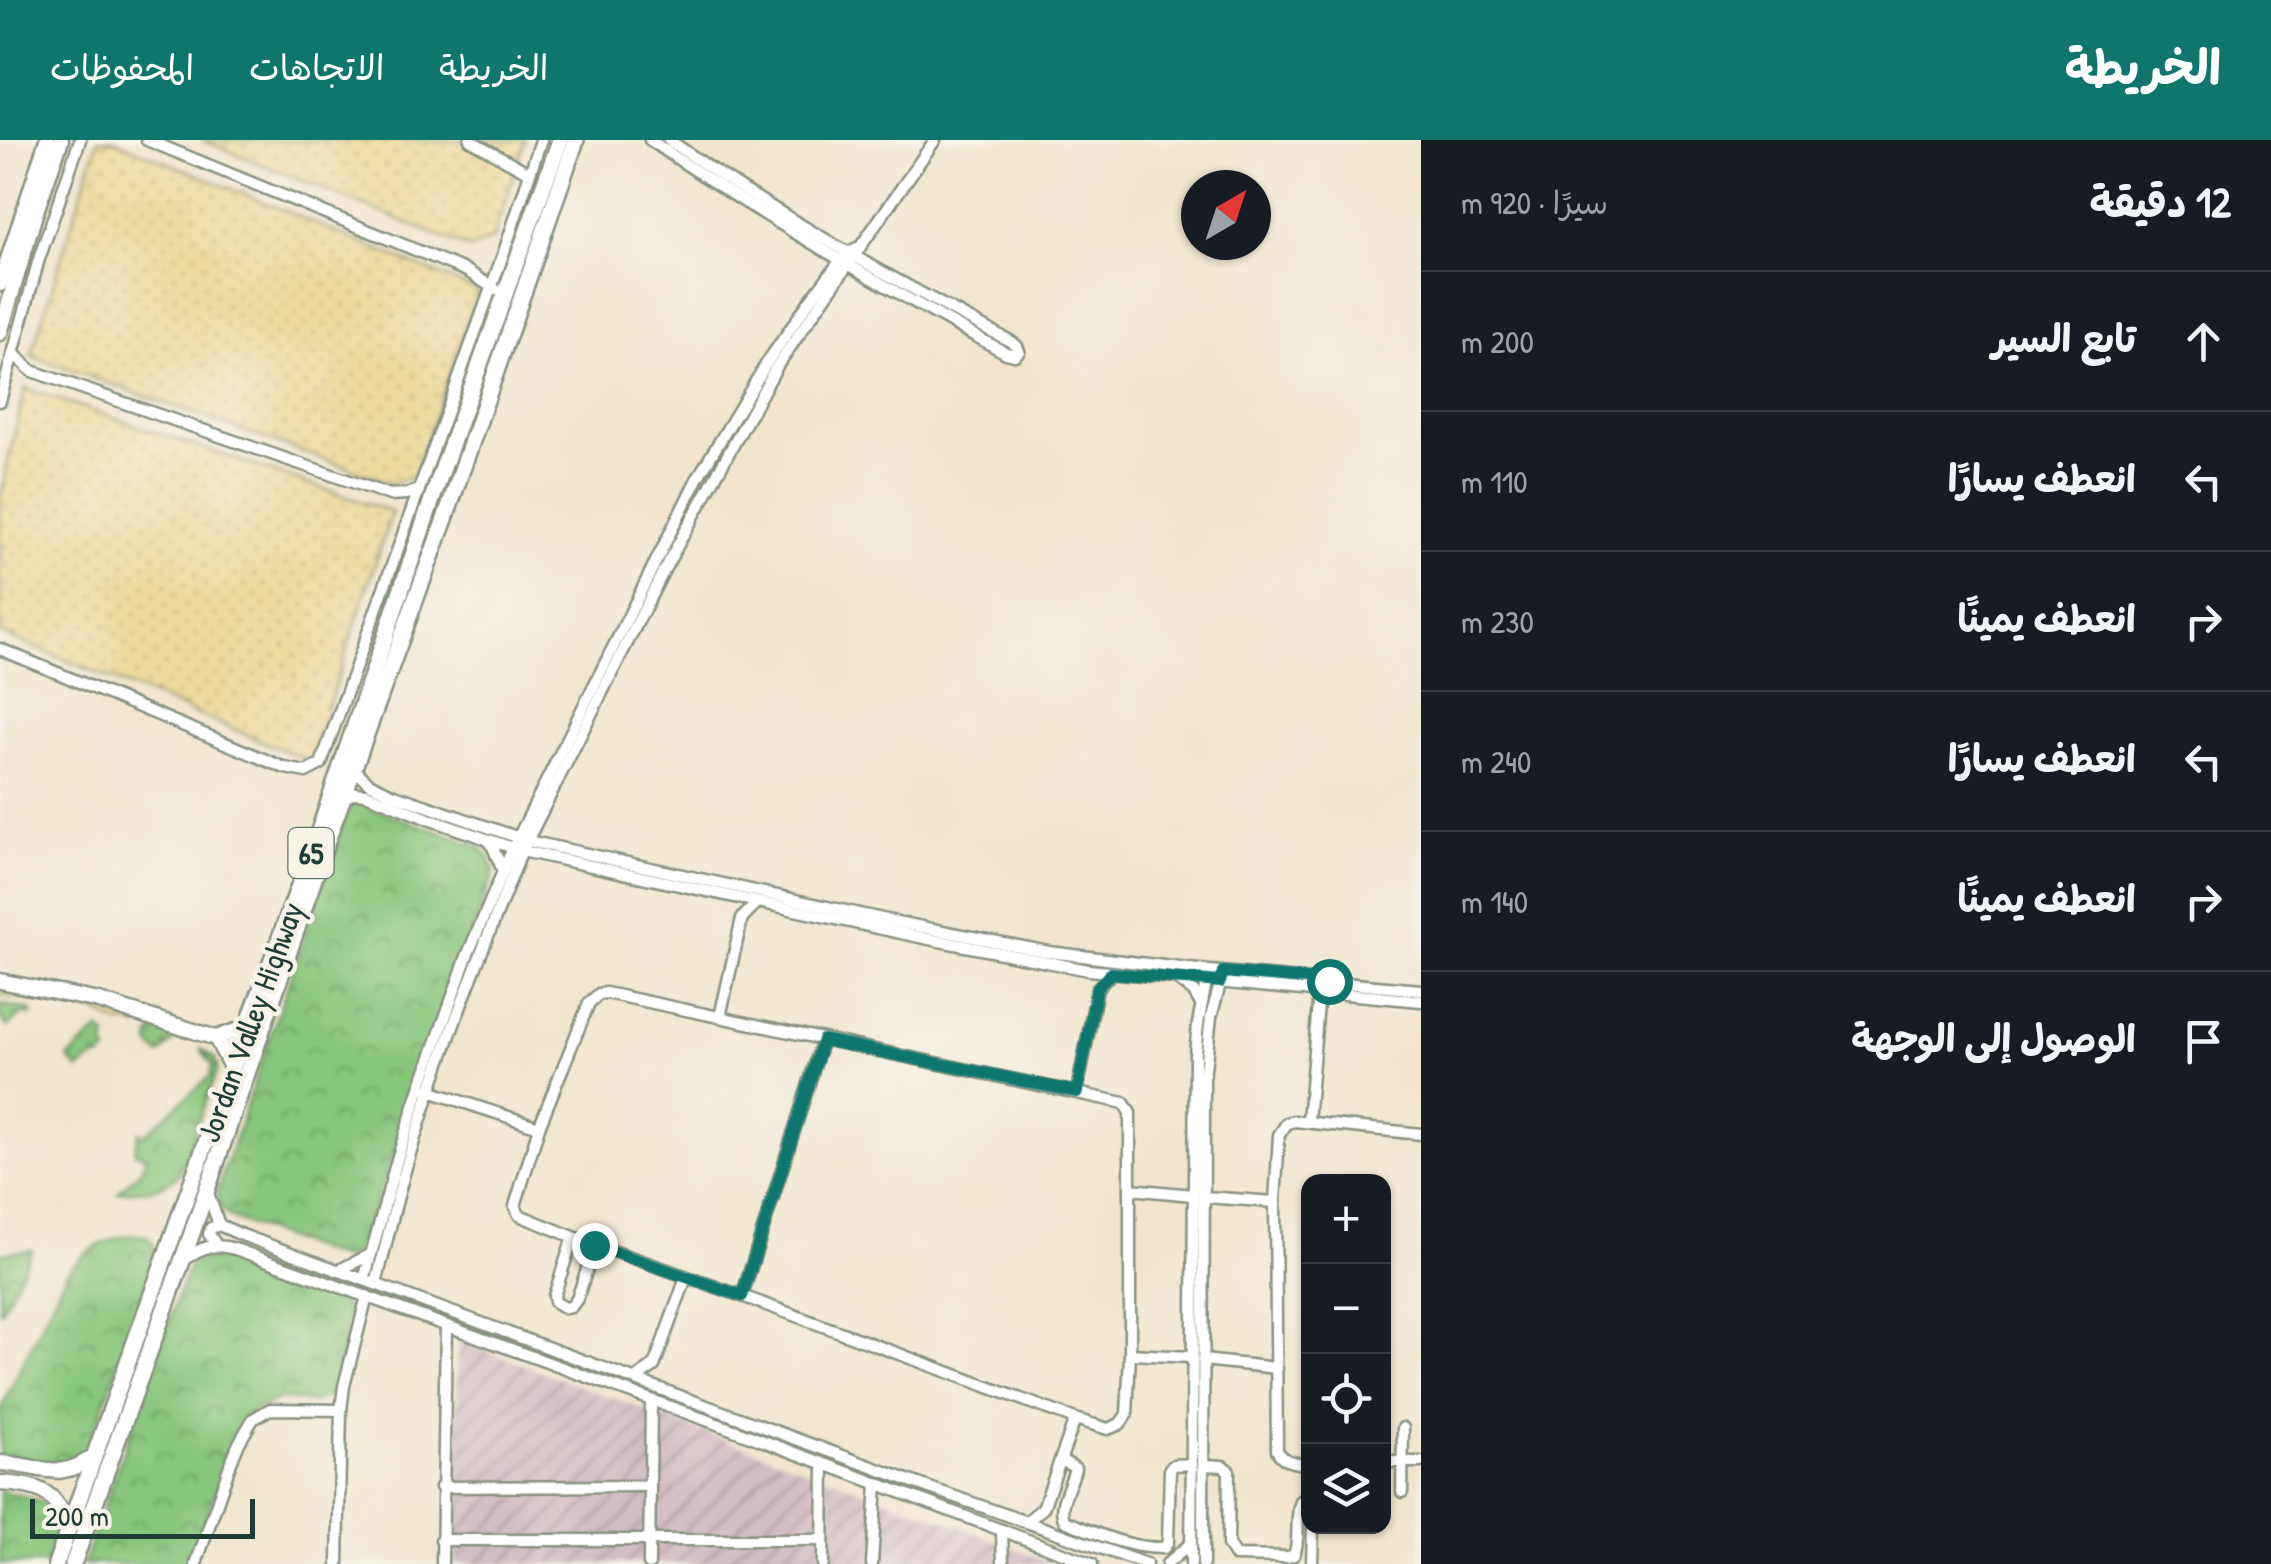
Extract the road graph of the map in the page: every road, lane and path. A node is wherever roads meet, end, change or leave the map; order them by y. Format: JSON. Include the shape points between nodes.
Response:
{"nodes":[{"id":1,"x":47,"y":140,"type":"edge"},
{"id":2,"x":61,"y":140,"type":"edge"},
{"id":3,"x":80,"y":140,"type":"edge"},
{"id":4,"x":147,"y":140,"type":"edge"},
{"id":5,"x":470,"y":140,"type":"edge"},
{"id":6,"x":541,"y":140,"type":"edge"},
{"id":7,"x":560,"y":140,"type":"edge"},
{"id":8,"x":576,"y":140,"type":"edge"},
{"id":9,"x":650,"y":140,"type":"edge"},
{"id":10,"x":669,"y":140,"type":"edge"},
{"id":11,"x":934,"y":140,"type":"edge"},
{"id":12,"x":529,"y":173,"type":"junction"},
{"id":13,"x":850,"y":257,"type":"junction"},
{"id":14,"x":499,"y":262,"type":"junction"},
{"id":15,"x":468,"y":272,"type":"junction"},
{"id":16,"x":0,"y":284,"type":"edge"},
{"id":17,"x":498,"y":290,"type":"junction"},
{"id":18,"x":0,"y":334,"type":"edge"},
{"id":19,"x":13,"y":353,"type":"junction"},
{"id":20,"x":32,"y":371,"type":"junction"},
{"id":21,"x":6,"y":376,"type":"junction"},
{"id":22,"x":461,"y":394,"type":"junction"},
{"id":23,"x":0,"y":400,"type":"edge"},
{"id":24,"x":418,"y":490,"type":"junction"},
{"id":25,"x":390,"y":494,"type":"junction"},
{"id":26,"x":410,"y":515,"type":"junction"},
{"id":27,"x":0,"y":649,"type":"edge"},
{"id":28,"x":354,"y":770,"type":"junction"},
{"id":29,"x":344,"y":798,"type":"junction"},
{"id":30,"x":323,"y":836,"type":"junction"},
{"id":31,"x":486,"y":839,"type":"junction"},
{"id":32,"x":520,"y":845,"type":"junction"},
{"id":33,"x":541,"y":856,"type":"junction"},
{"id":34,"x":509,"y":870,"type":"junction"},
{"id":35,"x":733,"y":898,"type":"junction"},
{"id":36,"x":757,"y":903,"type":"junction"},
{"id":37,"x":742,"y":918,"type":"junction"},
{"id":38,"x":1088,"y":970,"type":"junction"},
{"id":39,"x":1111,"y":973,"type":"junction"},
{"id":40,"x":1208,"y":976,"type":"junction"},
{"id":41,"x":1222,"y":977,"type":"junction"},
{"id":42,"x":1176,"y":978,"type":"junction"},
{"id":43,"x":0,"y":981,"type":"edge"},
{"id":44,"x":1238,"y":984,"type":"junction"},
{"id":45,"x":1097,"y":988,"type":"junction"},
{"id":46,"x":1421,"y":990,"type":"edge"},
{"id":47,"x":1319,"y":992,"type":"junction"},
{"id":48,"x":1215,"y":1001,"type":"junction"},
{"id":49,"x":1421,"y":1001,"type":"edge"},
{"id":50,"x":1201,"y":1004,"type":"junction"},
{"id":51,"x":720,"y":1017,"type":"junction"},
{"id":52,"x":248,"y":1028,"type":"junction"},
{"id":53,"x":216,"y":1038,"type":"junction"},
{"id":54,"x":823,"y":1040,"type":"junction"},
{"id":55,"x":232,"y":1068,"type":"junction"},
{"id":56,"x":425,"y":1090,"type":"junction"},
{"id":57,"x":1077,"y":1092,"type":"junction"},
{"id":58,"x":1308,"y":1122,"type":"junction"},
{"id":59,"x":539,"y":1127,"type":"junction"},
{"id":60,"x":1421,"y":1134,"type":"edge"},
{"id":61,"x":206,"y":1190,"type":"junction"},
{"id":62,"x":1130,"y":1190,"type":"junction"},
{"id":63,"x":1199,"y":1196,"type":"junction"},
{"id":64,"x":1276,"y":1202,"type":"junction"},
{"id":65,"x":219,"y":1225,"type":"junction"},
{"id":66,"x":186,"y":1226,"type":"junction"},
{"id":67,"x":573,"y":1237,"type":"junction"},
{"id":68,"x":216,"y":1244,"type":"junction"},
{"id":69,"x":594,"y":1245,"type":"junction"},
{"id":70,"x":371,"y":1254,"type":"junction"},
{"id":71,"x":182,"y":1262,"type":"junction"},
{"id":72,"x":381,"y":1264,"type":"junction"},
{"id":73,"x":337,"y":1271,"type":"junction"},
{"id":74,"x":686,"y":1278,"type":"junction"},
{"id":75,"x":370,"y":1282,"type":"junction"},
{"id":76,"x":398,"y":1293,"type":"junction"},
{"id":77,"x":367,"y":1296,"type":"junction"},
{"id":78,"x":742,"y":1296,"type":"junction"},
{"id":79,"x":446,"y":1326,"type":"junction"},
{"id":80,"x":1130,"y":1354,"type":"junction"},
{"id":81,"x":1198,"y":1359,"type":"junction"},
{"id":82,"x":654,"y":1366,"type":"junction"},
{"id":83,"x":1276,"y":1368,"type":"junction"},
{"id":84,"x":635,"y":1379,"type":"junction"},
{"id":85,"x":664,"y":1390,"type":"junction"},
{"id":86,"x":651,"y":1401,"type":"junction"},
{"id":87,"x":341,"y":1410,"type":"junction"},
{"id":88,"x":1075,"y":1419,"type":"junction"},
{"id":89,"x":760,"y":1425,"type":"junction"},
{"id":90,"x":1402,"y":1428,"type":"dead end"},
{"id":91,"x":759,"y":1440,"type":"junction"},
{"id":92,"x":94,"y":1456,"type":"junction"},
{"id":93,"x":1061,"y":1460,"type":"junction"},
{"id":94,"x":0,"y":1462,"type":"edge"},
{"id":95,"x":1391,"y":1462,"type":"edge"},
{"id":96,"x":1421,"y":1462,"type":"edge"},
{"id":97,"x":1301,"y":1463,"type":"edge"},
{"id":98,"x":1402,"y":1463,"type":"junction"},
{"id":99,"x":824,"y":1464,"type":"junction"},
{"id":100,"x":1198,"y":1465,"type":"junction"},
{"id":101,"x":0,"y":1483,"type":"edge"},
{"id":102,"x":877,"y":1483,"type":"junction"},
{"id":103,"x":650,"y":1486,"type":"junction"},
{"id":104,"x":441,"y":1487,"type":"junction"},
{"id":105,"x":1402,"y":1492,"type":"dead end"},
{"id":106,"x":1301,"y":1502,"type":"edge"},
{"id":107,"x":1043,"y":1508,"type":"junction"},
{"id":108,"x":1027,"y":1521,"type":"junction"},
{"id":109,"x":68,"y":1528,"type":"junction"},
{"id":110,"x":1002,"y":1530,"type":"junction"},
{"id":111,"x":1052,"y":1531,"type":"junction"},
{"id":112,"x":1313,"y":1534,"type":"edge"},
{"id":113,"x":442,"y":1540,"type":"junction"},
{"id":114,"x":650,"y":1540,"type":"junction"},
{"id":115,"x":823,"y":1540,"type":"junction"},
{"id":116,"x":1191,"y":1543,"type":"junction"},
{"id":117,"x":1202,"y":1558,"type":"edge"},
{"id":118,"x":56,"y":1564,"type":"edge"},
{"id":119,"x":73,"y":1564,"type":"edge"},
{"id":120,"x":196,"y":1564,"type":"edge"},
{"id":121,"x":338,"y":1564,"type":"edge"},
{"id":122,"x":442,"y":1564,"type":"edge"},
{"id":123,"x":650,"y":1564,"type":"edge"},
{"id":124,"x":823,"y":1564,"type":"edge"},
{"id":125,"x":872,"y":1564,"type":"edge"},
{"id":126,"x":1003,"y":1564,"type":"edge"},
{"id":127,"x":1092,"y":1564,"type":"edge"},
{"id":128,"x":1146,"y":1564,"type":"edge"},
{"id":129,"x":1167,"y":1564,"type":"edge"},
{"id":130,"x":1190,"y":1564,"type":"edge"},
{"id":131,"x":1212,"y":1564,"type":"edge"},
{"id":132,"x":1312,"y":1564,"type":"edge"}],
"edges":[{"from":1,"to":16,"type":"main road"},
{"from":2,"to":18,"type":"main road"},
{"from":3,"to":19,"type":"street"},
{"from":4,"to":15,"type":"street"},
{"from":5,"to":12,"type":"street"},
{"from":6,"to":12,"type":"street"},
{"from":7,"to":17,"type":"highway","name":"Jordan Valley Highway","number":"65"},
{"from":8,"to":28,"type":"highway","name":"Jordan Valley Highway","number":"65"},
{"from":9,"to":13,"type":"street","via":[[763,215]]},
{"from":10,"to":13,"type":"street"},
{"from":11,"to":13,"type":"street"},
{"from":12,"to":14,"type":"street"},
{"from":13,"to":13,"type":"street","via":[[1006,353],[1019,351],[1010,341]]},
{"from":13,"to":32,"type":"street","via":[[777,366],[696,509]]},
{"from":14,"to":15,"type":"street"},
{"from":14,"to":17,"type":"street"},
{"from":15,"to":17,"type":"street"},
{"from":17,"to":22,"type":"highway","name":"Jordan Valley Highway","number":"65"},
{"from":19,"to":20,"type":"street"},
{"from":19,"to":21,"type":"street"},
{"from":20,"to":21,"type":"street"},
{"from":20,"to":25,"type":"street"},
{"from":21,"to":23,"type":"street"},
{"from":22,"to":24,"type":"street"},
{"from":22,"to":30,"type":"highway","name":"Jordan Valley Highway","number":"65"},
{"from":24,"to":25,"type":"street"},
{"from":24,"to":26,"type":"street"},
{"from":25,"to":26,"type":"street"},
{"from":26,"to":27,"type":"street","via":[[330,742],[312,770],[265,761]]},
{"from":28,"to":29,"type":"highway","name":"Jordan Valley Highway","number":"65"},
{"from":28,"to":32,"type":"street","via":[[392,794]]},
{"from":29,"to":30,"type":"highway","name":"Jordan Valley Highway","number":"65"},
{"from":29,"to":31,"type":"street","via":[[366,794]]},
{"from":30,"to":52,"type":"highway","name":"Jordan Valley Highway","number":"65"},
{"from":30,"to":61,"type":"highway","name":"Jordan Valley Highway","number":"65"},
{"from":31,"to":32,"type":"street"},
{"from":31,"to":34,"type":"street"},
{"from":32,"to":33,"type":"street"},
{"from":32,"to":34,"type":"street"},
{"from":32,"to":40,"type":"street","via":[[1048,952]]},
{"from":33,"to":34,"type":"street"},
{"from":33,"to":35,"type":"street"},
{"from":34,"to":56,"type":"street"},
{"from":35,"to":36,"type":"street"},
{"from":35,"to":37,"type":"street"},
{"from":36,"to":37,"type":"street"},
{"from":36,"to":38,"type":"street"},
{"from":37,"to":51,"type":"street"},
{"from":38,"to":39,"type":"street"},
{"from":38,"to":45,"type":"street"},
{"from":39,"to":42,"type":"street"},
{"from":39,"to":45,"type":"street"},
{"from":40,"to":41,"type":"street"},
{"from":40,"to":42,"type":"street"},
{"from":40,"to":50,"type":"street"},
{"from":41,"to":44,"type":"street"},
{"from":41,"to":46,"type":"street"},
{"from":41,"to":48,"type":"street"},
{"from":42,"to":50,"type":"street"},
{"from":43,"to":53,"type":"main road","via":[[88,998]]},
{"from":44,"to":47,"type":"street"},
{"from":44,"to":48,"type":"street"},
{"from":45,"to":57,"type":"street"},
{"from":47,"to":49,"type":"street"},
{"from":47,"to":58,"type":"street"},
{"from":48,"to":63,"type":"street"},
{"from":50,"to":63,"type":"street","via":[[1195,1054]]},
{"from":51,"to":54,"type":"street"},
{"from":51,"to":59,"type":"street","via":[[599,994]]},
{"from":52,"to":53,"type":"main road"},
{"from":52,"to":55,"type":"highway","name":"Jordan Valley Highway","number":"65"},
{"from":53,"to":55,"type":"main road"},
{"from":54,"to":57,"type":"street"},
{"from":54,"to":78,"type":"street"},
{"from":55,"to":66,"type":"highway","name":"Jordan Valley Highway","number":"65"},
{"from":56,"to":59,"type":"street"},
{"from":56,"to":70,"type":"street","via":[[398,1156]]},
{"from":56,"to":72,"type":"street"},
{"from":57,"to":62,"type":"street","via":[[1128,1107]]},
{"from":58,"to":60,"type":"street"},
{"from":58,"to":64,"type":"street","via":[[1287,1124],[1279,1136]]},
{"from":59,"to":67,"type":"street","via":[[516,1210]]},
{"from":61,"to":65,"type":"street"},
{"from":61,"to":66,"type":"highway","name":"Jordan Valley Highway","number":"65"},
{"from":62,"to":63,"type":"street"},
{"from":62,"to":80,"type":"street"},
{"from":63,"to":64,"type":"street"},
{"from":63,"to":81,"type":"street"},
{"from":64,"to":83,"type":"street"},
{"from":65,"to":68,"type":"street","via":[[208,1234]]},
{"from":65,"to":73,"type":"street"},
{"from":66,"to":71,"type":"highway","name":"Jordan Valley Highway","number":"65"},
{"from":66,"to":92,"type":"highway","name":"Jordan Valley Highway","number":"65"},
{"from":67,"to":69,"type":"street"},
{"from":67,"to":69,"type":"street","via":[[554,1296],[565,1308],[574,1305]]},
{"from":68,"to":71,"type":"street"},
{"from":68,"to":77,"type":"street"},
{"from":69,"to":74,"type":"street"},
{"from":70,"to":73,"type":"street"},
{"from":70,"to":75,"type":"street"},
{"from":71,"to":119,"type":"highway","name":"Jordan Valley Highway","number":"65"},
{"from":72,"to":75,"type":"street"},
{"from":72,"to":76,"type":"street"},
{"from":73,"to":75,"type":"street"},
{"from":74,"to":78,"type":"street"},
{"from":74,"to":82,"type":"street"},
{"from":75,"to":76,"type":"street"},
{"from":76,"to":84,"type":"street"},
{"from":77,"to":79,"type":"street"},
{"from":77,"to":87,"type":"street"},
{"from":78,"to":88,"type":"street"},
{"from":79,"to":86,"type":"street"},
{"from":79,"to":104,"type":"street"},
{"from":80,"to":81,"type":"street"},
{"from":80,"to":88,"type":"street","via":[[1127,1414],[1120,1424],[1108,1429]]},
{"from":81,"to":83,"type":"street"},
{"from":81,"to":100,"type":"street"},
{"from":82,"to":84,"type":"street"},
{"from":82,"to":85,"type":"street"},
{"from":83,"to":97,"type":"street","via":[[1277,1450],[1285,1460]]},
{"from":84,"to":85,"type":"street"},
{"from":85,"to":89,"type":"street"},
{"from":86,"to":91,"type":"street"},
{"from":86,"to":103,"type":"street"},
{"from":87,"to":120,"type":"street","via":[[270,1408],[253,1419]]},
{"from":87,"to":121,"type":"street"},
{"from":88,"to":93,"type":"street"},
{"from":89,"to":91,"type":"street"},
{"from":89,"to":108,"type":"street"},
{"from":90,"to":98,"type":"street"},
{"from":91,"to":99,"type":"street"},
{"from":92,"to":94,"type":"main road","via":[[66,1472]]},
{"from":92,"to":109,"type":"highway","name":"Jordan Valley Highway","number":"65"},
{"from":93,"to":100,"type":"street","via":[[1075,1468],[1062,1509],[1065,1521],[1154,1548],[1168,1542],[1170,1468]]},
{"from":93,"to":107,"type":"street"},
{"from":95,"to":98,"type":"street"},
{"from":96,"to":98,"type":"street"},
{"from":98,"to":105,"type":"street"},
{"from":99,"to":102,"type":"street"},
{"from":99,"to":115,"type":"street"},
{"from":100,"to":106,"type":"street","via":[[1229,1471],[1228,1545],[1235,1556],[1294,1555]]},
{"from":100,"to":116,"type":"street"},
{"from":100,"to":117,"type":"street"},
{"from":101,"to":109,"type":"main road","via":[[50,1496]]},
{"from":102,"to":110,"type":"street"},
{"from":102,"to":125,"type":"street"},
{"from":103,"to":104,"type":"street"},
{"from":103,"to":114,"type":"street"},
{"from":104,"to":113,"type":"street"},
{"from":107,"to":108,"type":"street"},
{"from":107,"to":111,"type":"street"},
{"from":108,"to":111,"type":"street"},
{"from":109,"to":118,"type":"highway","name":"Jordan Valley Highway","number":"65"},
{"from":110,"to":126,"type":"street"},
{"from":110,"to":127,"type":"street"},
{"from":111,"to":128,"type":"street"},
{"from":112,"to":132,"type":"street"},
{"from":113,"to":114,"type":"street"},
{"from":113,"to":122,"type":"street"},
{"from":114,"to":115,"type":"street"},
{"from":114,"to":123,"type":"street"},
{"from":115,"to":124,"type":"street"},
{"from":116,"to":129,"type":"street"},
{"from":116,"to":130,"type":"street"},
{"from":117,"to":131,"type":"street"}]}
